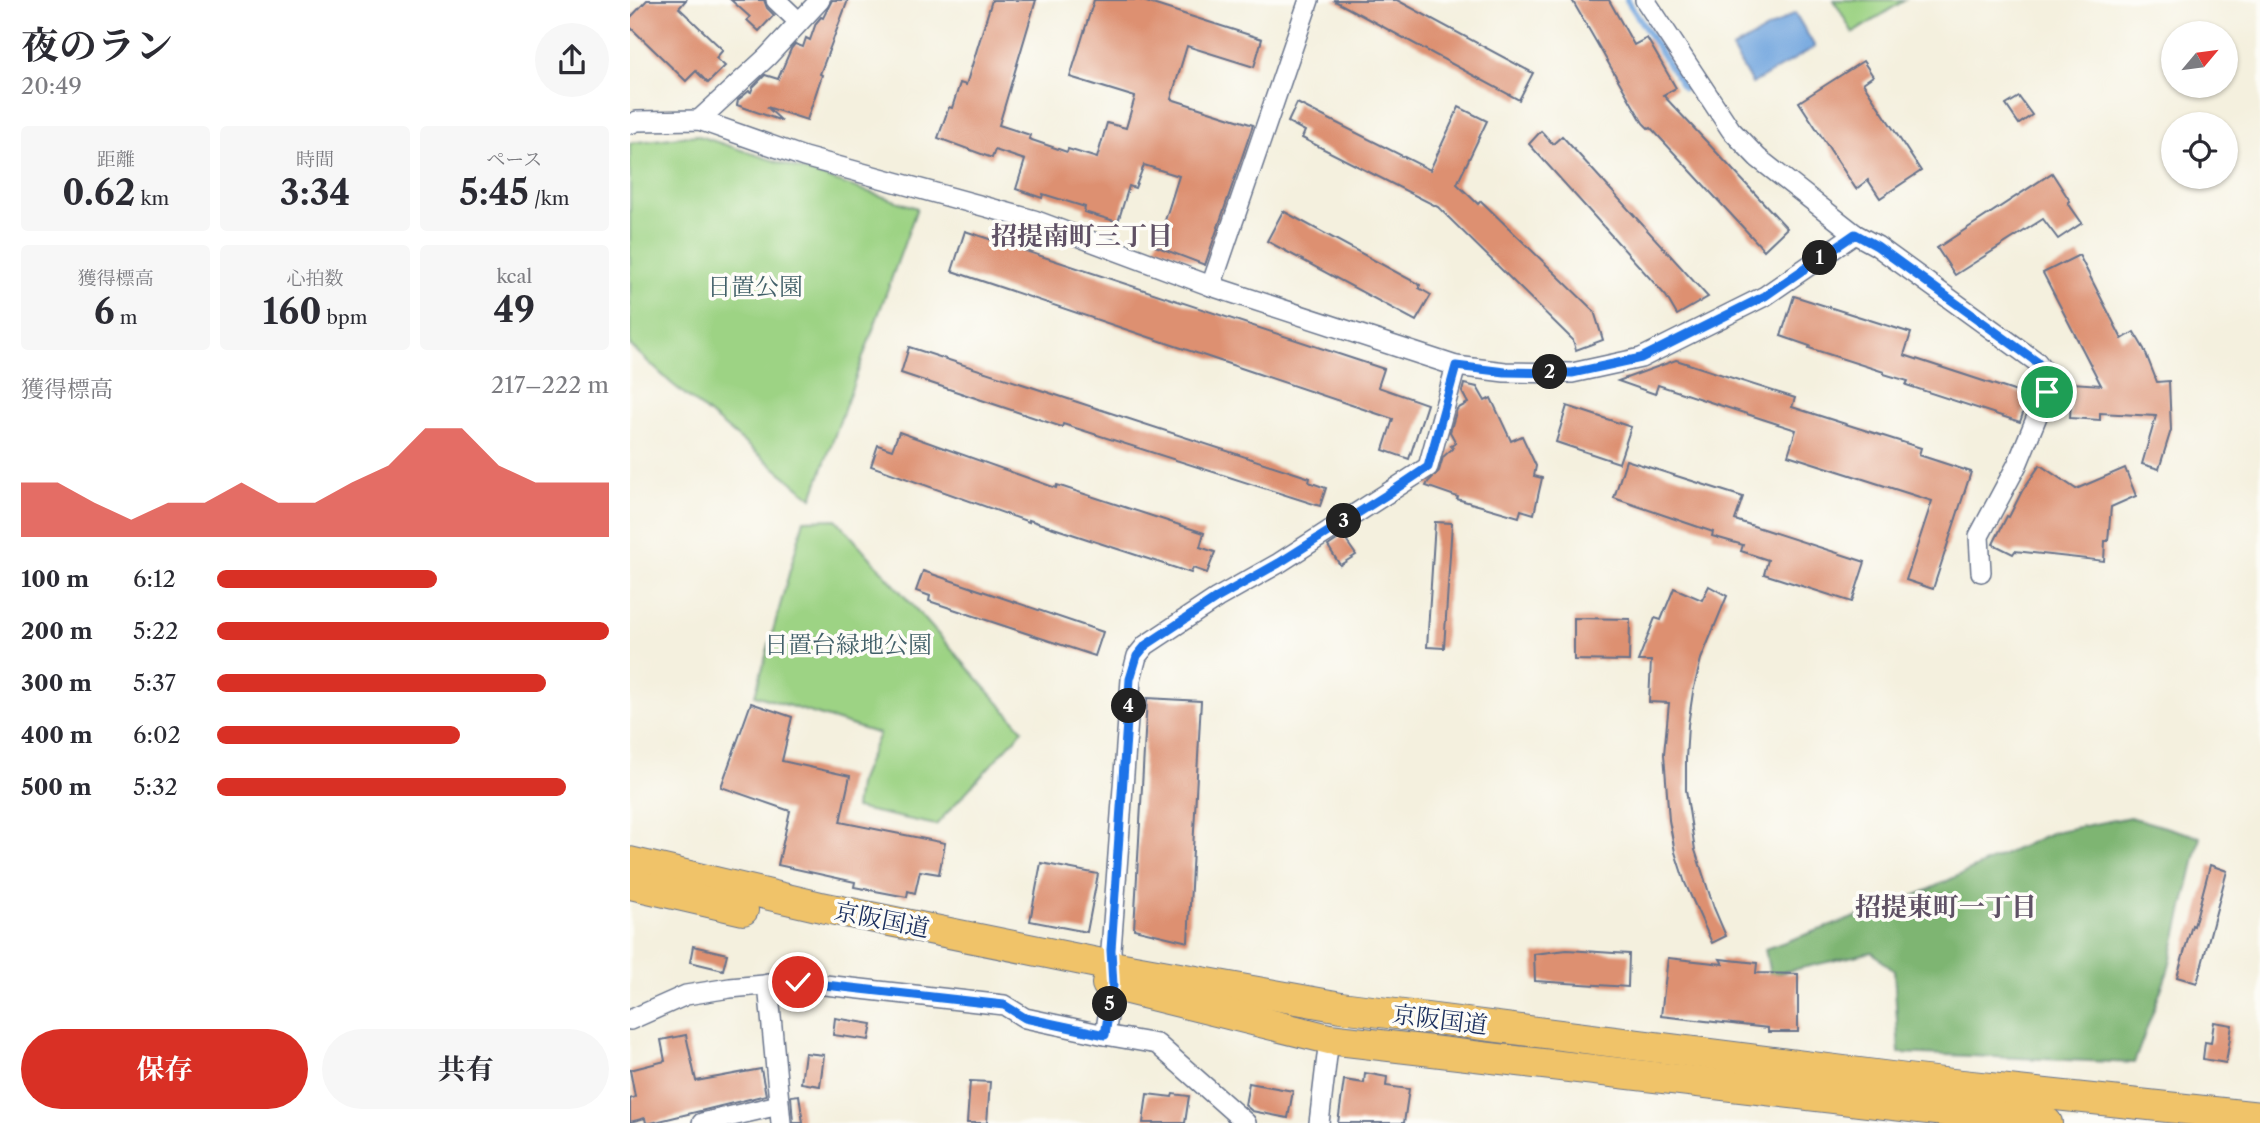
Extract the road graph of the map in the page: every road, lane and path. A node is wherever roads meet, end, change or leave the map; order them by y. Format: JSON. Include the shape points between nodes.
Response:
{"nodes":[{"id":1,"x":776,"y":0,"type":"edge"},
{"id":2,"x":820,"y":0,"type":"edge"},
{"id":3,"x":1309,"y":0,"type":"edge"},
{"id":4,"x":1645,"y":0,"type":"edge"},
{"id":5,"x":799,"y":22,"type":"junction"},
{"id":6,"x":699,"y":120,"type":"junction"},
{"id":7,"x":630,"y":124,"type":"edge"},
{"id":8,"x":1855,"y":234,"type":"junction"},
{"id":9,"x":1211,"y":286,"type":"junction"},
{"id":10,"x":1456,"y":366,"type":"junction"},
{"id":11,"x":1981,"y":572,"type":"dead end"},
{"id":12,"x":630,"y":862,"type":"edge"},
{"id":13,"x":630,"y":884,"type":"edge"},
{"id":14,"x":1112,"y":975,"type":"junction"},
{"id":15,"x":768,"y":985,"type":"junction"},
{"id":16,"x":630,"y":1020,"type":"edge"},
{"id":17,"x":1105,"y":1035,"type":"junction"},
{"id":18,"x":1329,"y":1039,"type":"junction"},
{"id":19,"x":780,"y":1114,"type":"edge"},
{"id":20,"x":2260,"y":1117,"type":"edge"},
{"id":21,"x":702,"y":1123,"type":"edge"},
{"id":22,"x":1246,"y":1123,"type":"edge"},
{"id":23,"x":1319,"y":1123,"type":"edge"},
{"id":24,"x":2047,"y":1123,"type":"edge"}],
"edges":[{"from":1,"to":5,"type":"street"},
{"from":2,"to":5,"type":"street"},
{"from":3,"to":9,"type":"street"},
{"from":4,"to":8,"type":"street","via":[[1731,130],[1758,158]]},
{"from":5,"to":6,"type":"street"},
{"from":6,"to":7,"type":"street"},
{"from":6,"to":9,"type":"street","via":[[804,157],[1034,220]]},
{"from":8,"to":10,"type":"street","via":[[1765,296],[1641,358],[1572,373]]},
{"from":8,"to":11,"type":"street","via":[[2004,337],[2045,372],[2047,392],[2017,465],[1979,536]]},
{"from":9,"to":10,"type":"street"},
{"from":10,"to":14,"type":"street","via":[[1428,467],[1207,604],[1137,656],[1130,679]]},
{"from":12,"to":14,"type":"highway","name":"京阪国道"},
{"from":13,"to":14,"type":"highway","name":"京阪国道","via":[[754,912]]},
{"from":14,"to":17,"type":"street"},
{"from":14,"to":18,"type":"highway","name":"京阪国道"},
{"from":14,"to":20,"type":"highway","name":"京阪国道","via":[[1907,1079]]},
{"from":15,"to":16,"type":"street","via":[[686,995]]},
{"from":15,"to":17,"type":"street","via":[[798,982],[1004,1005],[1025,1018]]},
{"from":15,"to":19,"type":"street"},
{"from":17,"to":22,"type":"street","via":[[1157,1044]]},
{"from":18,"to":23,"type":"street"},
{"from":18,"to":24,"type":"highway","name":"京阪国道"},
{"from":19,"to":21,"type":"street"}]}
